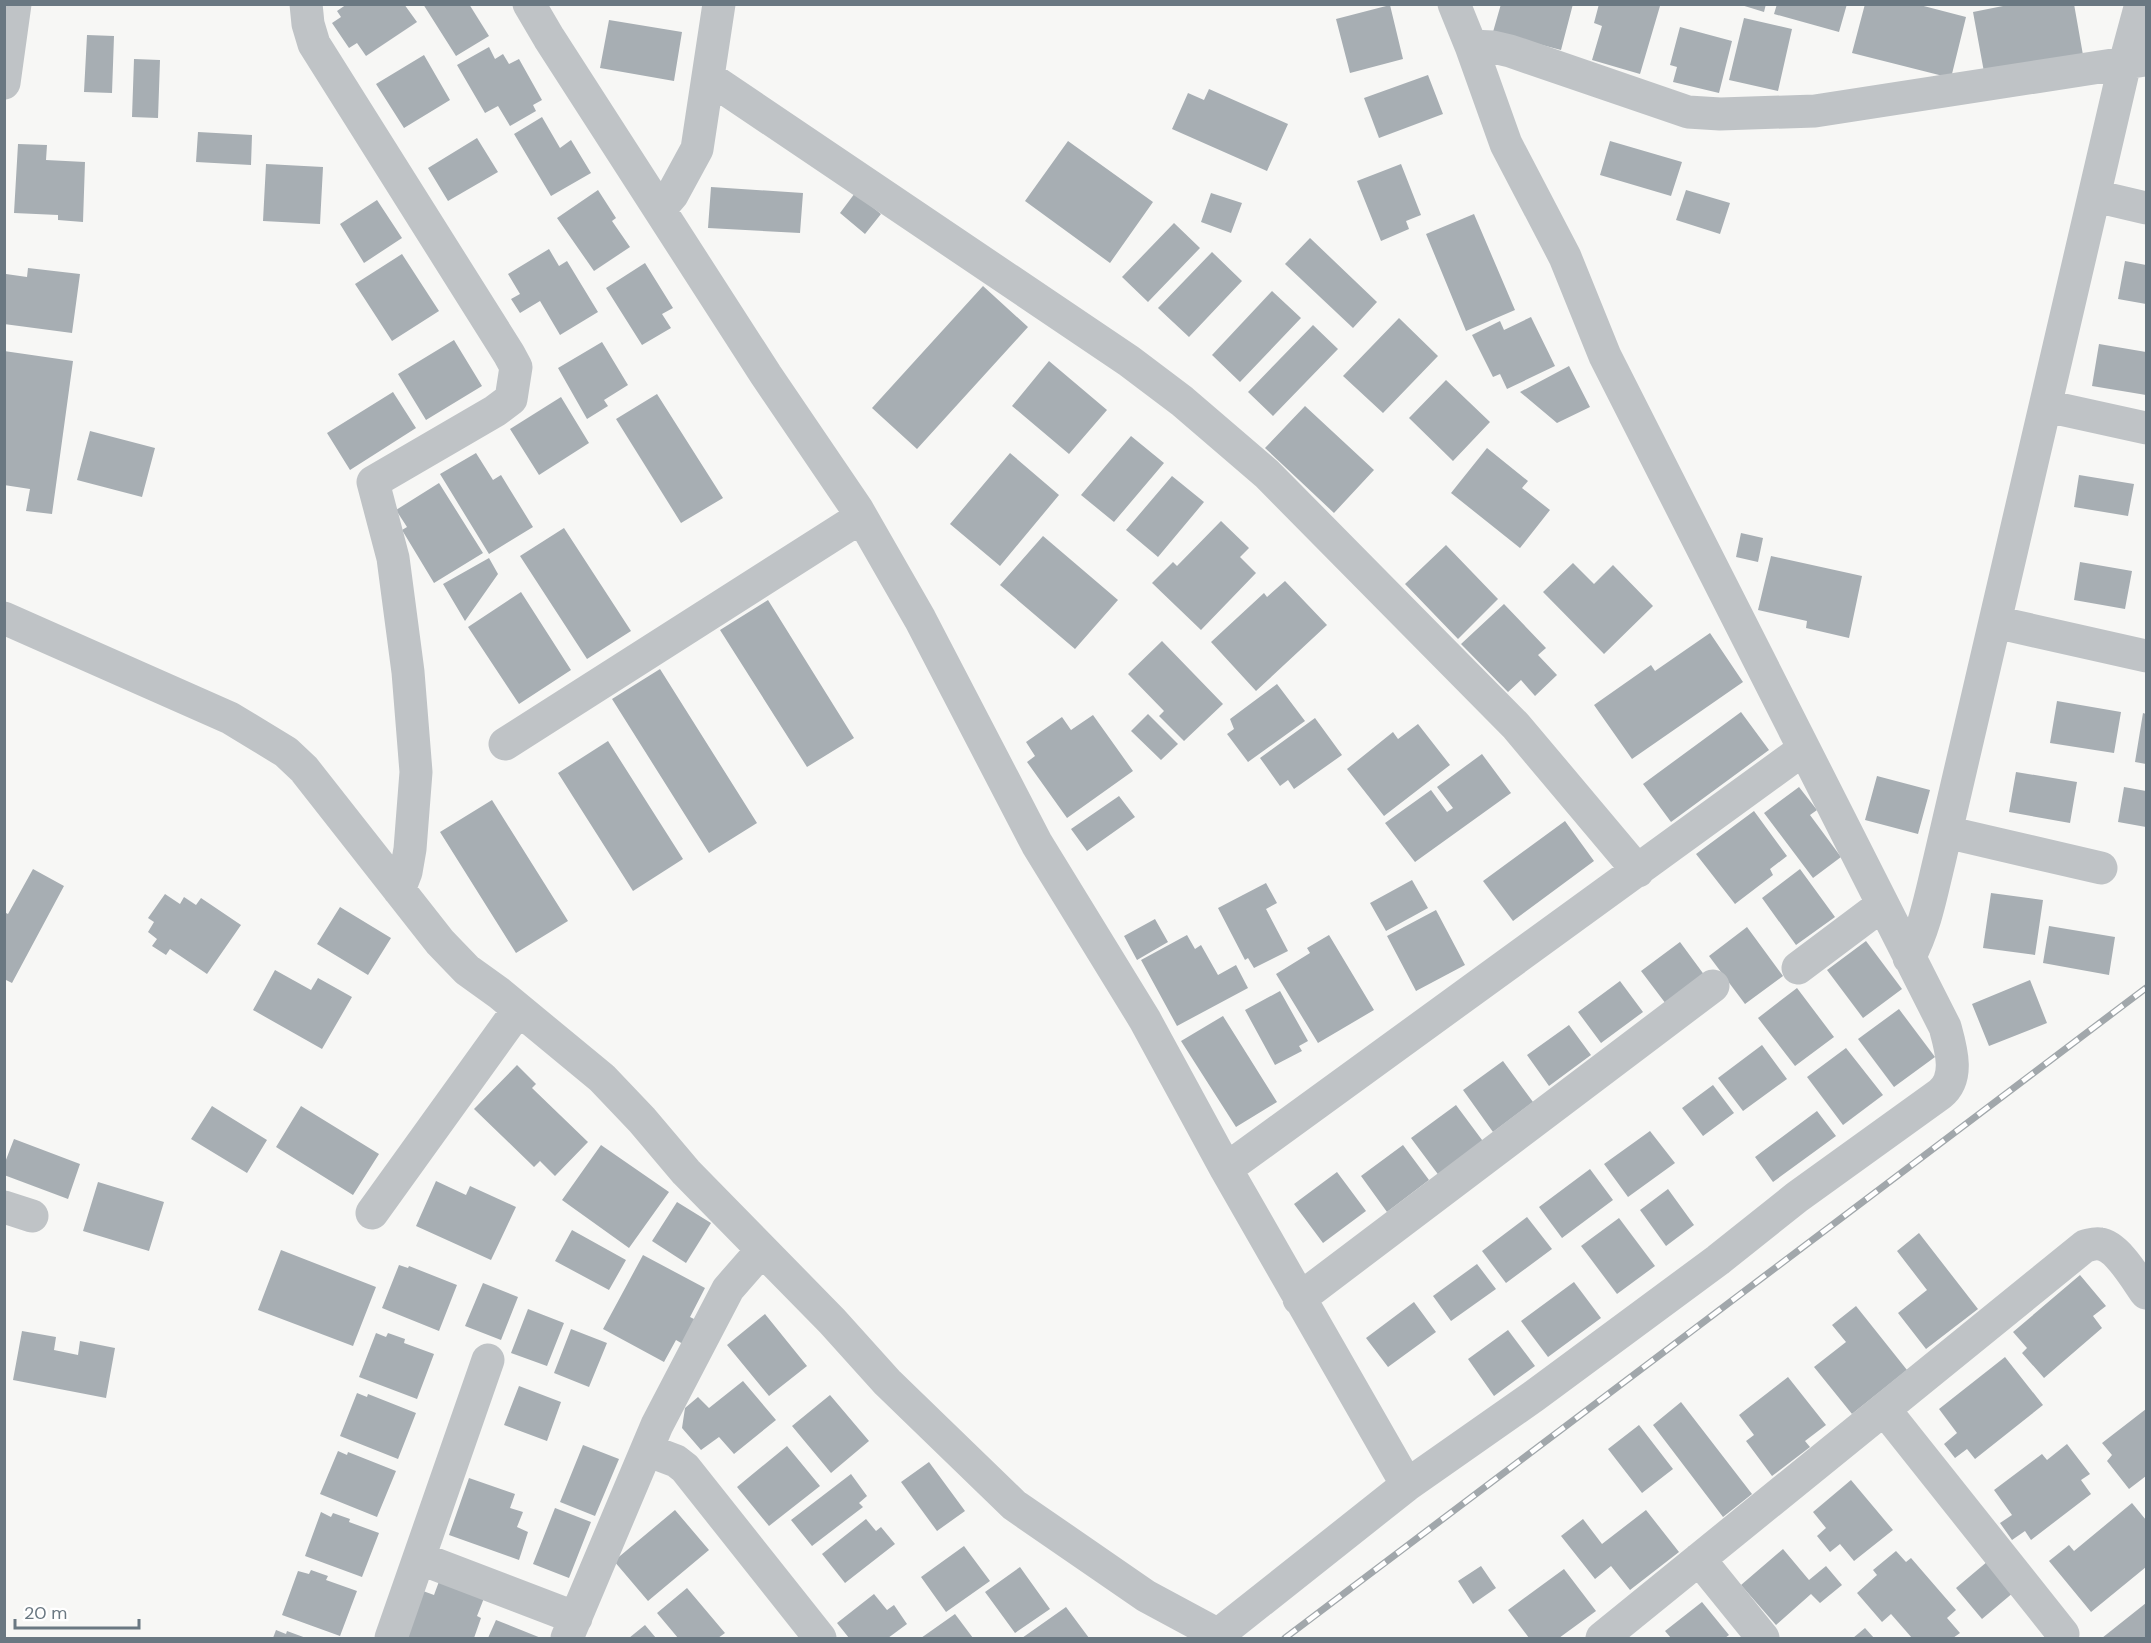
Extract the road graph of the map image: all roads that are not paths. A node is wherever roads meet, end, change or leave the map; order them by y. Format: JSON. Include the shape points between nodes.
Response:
{"nodes":[{"id":1,"x":15,"y":4,"type":"edge"},
{"id":2,"x":306,"y":4,"type":"edge"},
{"id":3,"x":529,"y":4,"type":"edge"},
{"id":4,"x":719,"y":4,"type":"edge"},
{"id":5,"x":1454,"y":4,"type":"edge"},
{"id":6,"x":2141,"y":4,"type":"edge"},
{"id":7,"x":1471,"y":46,"type":"junction"},
{"id":8,"x":2136,"y":61,"type":"edge"},
{"id":9,"x":708,"y":77,"type":"junction"},
{"id":10,"x":4,"y":83,"type":"edge"},
{"id":11,"x":2095,"y":196,"type":"junction"},
{"id":12,"x":2146,"y":208,"type":"edge"},
{"id":13,"x":660,"y":209,"type":"junction"},
{"id":14,"x":2046,"y":406,"type":"junction"},
{"id":15,"x":2146,"y":428,"type":"edge"},
{"id":16,"x":861,"y":517,"type":"junction"},
{"id":17,"x":4,"y":618,"type":"edge"},
{"id":18,"x":1995,"y":622,"type":"junction"},
{"id":19,"x":2146,"y":656,"type":"edge"},
{"id":20,"x":505,"y":744,"type":"dead end"},
{"id":21,"x":1804,"y":749,"type":"junction"},
{"id":22,"x":1946,"y":832,"type":"junction"},
{"id":23,"x":2101,"y":868,"type":"dead end"},
{"id":24,"x":1638,"y":871,"type":"junction"},
{"id":25,"x":399,"y":890,"type":"junction"},
{"id":26,"x":1882,"y":905,"type":"junction"},
{"id":27,"x":1909,"y":958,"type":"junction"},
{"id":28,"x":1798,"y":968,"type":"dead end"},
{"id":29,"x":1713,"y":986,"type":"dead end"},
{"id":30,"x":518,"y":1010,"type":"junction"},
{"id":31,"x":1226,"y":1169,"type":"junction"},
{"id":32,"x":372,"y":1213,"type":"dead end"},
{"id":33,"x":762,"y":1250,"type":"junction"},
{"id":34,"x":2146,"y":1293,"type":"edge"},
{"id":35,"x":1299,"y":1299,"type":"junction"},
{"id":36,"x":488,"y":1360,"type":"dead end"},
{"id":37,"x":1884,"y":1409,"type":"junction"},
{"id":38,"x":647,"y":1450,"type":"junction"},
{"id":39,"x":1407,"y":1485,"type":"junction"},
{"id":40,"x":419,"y":1558,"type":"junction"},
{"id":41,"x":1699,"y":1559,"type":"junction"},
{"id":42,"x":571,"y":1628,"type":"edge"},
{"id":43,"x":2063,"y":1634,"type":"dead end"},
{"id":44,"x":1219,"y":1637,"type":"edge"},
{"id":45,"x":391,"y":1638,"type":"edge"},
{"id":46,"x":820,"y":1638,"type":"edge"},
{"id":47,"x":1602,"y":1638,"type":"edge"},
{"id":48,"x":1763,"y":1638,"type":"edge"}],
"edges":[{"from":1,"to":10,"type":"street"},
{"from":2,"to":25,"type":"street","via":[[314,44],[516,367],[511,399],[373,482],[393,558],[416,772],[410,849]]},
{"from":3,"to":13,"type":"street"},
{"from":4,"to":9,"type":"street"},
{"from":5,"to":7,"type":"street"},
{"from":6,"to":8,"type":"street"},
{"from":7,"to":8,"type":"street","via":[[1510,51],[1688,112],[1720,114],[1815,111]]},
{"from":7,"to":21,"type":"street","via":[[1506,144],[1565,257],[1605,356]]},
{"from":8,"to":11,"type":"street"},
{"from":9,"to":13,"type":"street","via":[[697,149]]},
{"from":9,"to":24,"type":"street","via":[[1129,361],[1182,401],[1267,474],[1516,726]]},
{"from":11,"to":12,"type":"street"},
{"from":11,"to":14,"type":"street"},
{"from":13,"to":16,"type":"street"},
{"from":14,"to":15,"type":"street"},
{"from":14,"to":18,"type":"street"},
{"from":16,"to":20,"type":"street"},
{"from":16,"to":31,"type":"street","via":[[920,619],[1037,844],[1145,1020]]},
{"from":17,"to":25,"type":"street","via":[[230,718],[286,752],[304,769]]},
{"from":18,"to":19,"type":"street"},
{"from":18,"to":22,"type":"street"},
{"from":21,"to":24,"type":"street"},
{"from":21,"to":26,"type":"street"},
{"from":22,"to":23,"type":"street"},
{"from":22,"to":27,"type":"street","via":[[1925,918]]},
{"from":24,"to":31,"type":"street"},
{"from":25,"to":30,"type":"street","via":[[467,970]]},
{"from":26,"to":27,"type":"street"},
{"from":26,"to":28,"type":"street"},
{"from":27,"to":39,"type":"street","via":[[1948,1037],[1952,1077],[1944,1091],[1599,1348]]},
{"from":29,"to":35,"type":"street"},
{"from":30,"to":32,"type":"street"},
{"from":30,"to":33,"type":"street","via":[[602,1078]]},
{"from":31,"to":35,"type":"street"},
{"from":33,"to":38,"type":"street","via":[[728,1289]]},
{"from":33,"to":44,"type":"street","via":[[886,1382],[1014,1505],[1146,1596]]},
{"from":34,"to":37,"type":"street","via":[[2108,1246],[2085,1246]]},
{"from":35,"to":39,"type":"street"},
{"from":36,"to":40,"type":"street"},
{"from":37,"to":41,"type":"street"},
{"from":37,"to":43,"type":"street"},
{"from":38,"to":42,"type":"street"},
{"from":38,"to":46,"type":"street","via":[[685,1468]]},
{"from":39,"to":44,"type":"street"},
{"from":40,"to":42,"type":"street"},
{"from":40,"to":45,"type":"street"},
{"from":41,"to":47,"type":"street"},
{"from":41,"to":48,"type":"street"}]}
